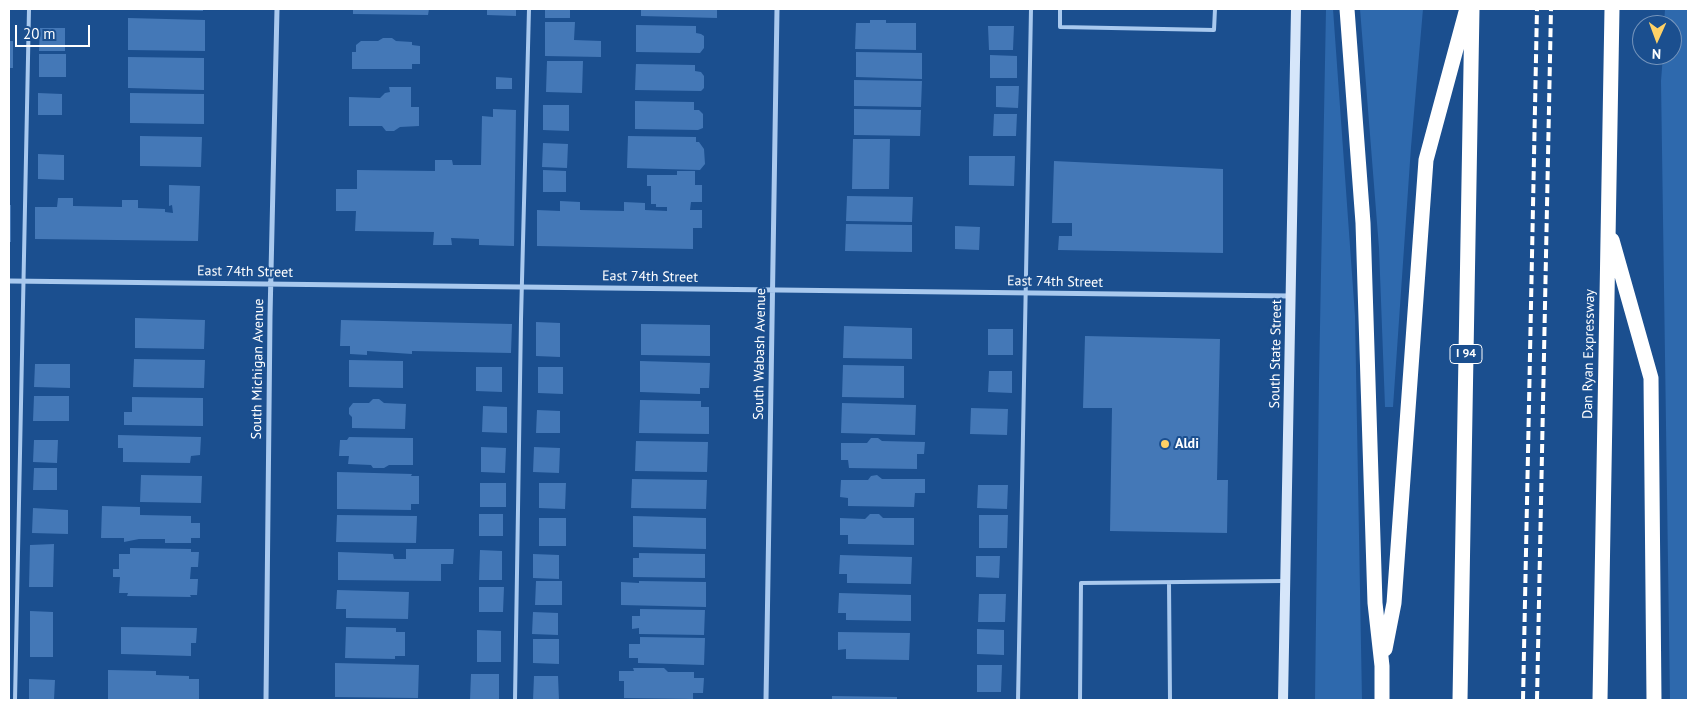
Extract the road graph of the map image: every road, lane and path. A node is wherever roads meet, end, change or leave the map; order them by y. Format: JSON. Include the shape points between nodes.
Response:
{"nodes":[{"id":1,"x":29,"y":9,"type":"edge"},
{"id":2,"x":277,"y":9,"type":"edge"},
{"id":3,"x":529,"y":9,"type":"edge"},
{"id":4,"x":777,"y":9,"type":"edge"},
{"id":5,"x":1031,"y":9,"type":"edge"},
{"id":6,"x":1060,"y":9,"type":"edge"},
{"id":7,"x":1215,"y":9,"type":"edge"},
{"id":8,"x":1296,"y":9,"type":"edge"},
{"id":9,"x":1347,"y":9,"type":"edge"},
{"id":10,"x":1467,"y":9,"type":"edge"},
{"id":11,"x":1472,"y":9,"type":"edge"},
{"id":12,"x":1612,"y":9,"type":"edge"},
{"id":13,"x":1607,"y":225,"type":"junction"},
{"id":14,"x":9,"y":281,"type":"edge"},
{"id":15,"x":24,"y":281,"type":"junction"},
{"id":16,"x":271,"y":284,"type":"junction"},
{"id":17,"x":522,"y":287,"type":"junction"},
{"id":18,"x":772,"y":290,"type":"junction"},
{"id":19,"x":1025,"y":293,"type":"junction"},
{"id":20,"x":1291,"y":296,"type":"junction"},
{"id":21,"x":1285,"y":581,"type":"junction"},
{"id":22,"x":1170,"y":583,"type":"junction"},
{"id":23,"x":1382,"y":666,"type":"junction"},
{"id":24,"x":15,"y":700,"type":"edge"},
{"id":25,"x":266,"y":700,"type":"edge"},
{"id":26,"x":515,"y":700,"type":"edge"},
{"id":27,"x":766,"y":700,"type":"edge"},
{"id":28,"x":1018,"y":700,"type":"edge"},
{"id":29,"x":1080,"y":700,"type":"edge"},
{"id":30,"x":1170,"y":700,"type":"edge"},
{"id":31,"x":1283,"y":700,"type":"edge"},
{"id":32,"x":1382,"y":700,"type":"edge"},
{"id":33,"x":1460,"y":700,"type":"edge"},
{"id":34,"x":1600,"y":700,"type":"edge"},
{"id":35,"x":1654,"y":700,"type":"edge"}],
"edges":[{"from":1,"to":15,"type":"lane"},
{"from":2,"to":16,"type":"street","name":"South Michigan Avenue"},
{"from":3,"to":17,"type":"lane"},
{"from":4,"to":18,"type":"street","name":"South Wabash Avenue"},
{"from":5,"to":19,"type":"lane"},
{"from":6,"to":7,"type":"lane","via":[[1060,28],[1214,30]]},
{"from":8,"to":20,"type":"main road","name":"South State Street"},
{"from":9,"to":23,"type":"highway","via":[[1363,223],[1375,603]]},
{"from":10,"to":23,"type":"highway","via":[[1426,160],[1394,603]]},
{"from":11,"to":33,"type":"highway","number":"I 94"},
{"from":12,"to":13,"type":"highway","name":"Dan Ryan Expressway"},
{"from":13,"to":34,"type":"highway","name":"Dan Ryan Expressway"},
{"from":13,"to":35,"type":"highway","via":[[1651,378]]},
{"from":14,"to":15,"type":"street","name":"East 74th Street"},
{"from":15,"to":16,"type":"street","name":"East 74th Street"},
{"from":15,"to":24,"type":"lane"},
{"from":16,"to":17,"type":"street","name":"East 74th Street"},
{"from":16,"to":25,"type":"street","name":"South Michigan Avenue"},
{"from":17,"to":18,"type":"street","name":"East 74th Street"},
{"from":17,"to":26,"type":"lane"},
{"from":18,"to":19,"type":"street","name":"East 74th Street"},
{"from":18,"to":27,"type":"street","name":"South Wabash Avenue"},
{"from":19,"to":20,"type":"street","name":"East 74th Street"},
{"from":19,"to":28,"type":"lane"},
{"from":20,"to":21,"type":"main road","name":"South State Street"},
{"from":21,"to":22,"type":"lane"},
{"from":21,"to":31,"type":"main road","name":"South State Street"},
{"from":22,"to":29,"type":"lane","via":[[1081,582]]},
{"from":22,"to":30,"type":"lane"},
{"from":23,"to":32,"type":"highway"}]}
